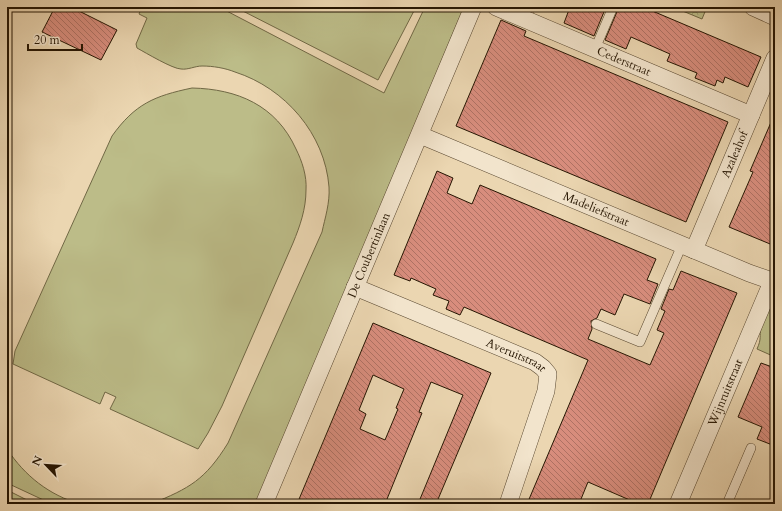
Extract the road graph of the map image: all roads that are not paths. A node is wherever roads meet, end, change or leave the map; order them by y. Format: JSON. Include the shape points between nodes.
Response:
{"nodes":[{"id":1,"x":474,"y":7,"type":"edge"},
{"id":2,"x":496,"y":7,"type":"edge"},
{"id":3,"x":613,"y":7,"type":"edge"},
{"id":4,"x":753,"y":7,"type":"edge"},
{"id":5,"x":775,"y":16,"type":"edge"},
{"id":6,"x":594,"y":49,"type":"junction"},
{"id":7,"x":775,"y":58,"type":"edge"},
{"id":8,"x":751,"y":115,"type":"junction"},
{"id":9,"x":420,"y":135,"type":"junction"},
{"id":10,"x":688,"y":248,"type":"junction"},
{"id":11,"x":773,"y":282,"type":"edge"},
{"id":12,"x":355,"y":287,"type":"junction"},
{"id":13,"x":596,"y":324,"type":"dead end"},
{"id":14,"x":750,"y":448,"type":"dead end"},
{"id":15,"x":264,"y":504,"type":"edge"},
{"id":16,"x":508,"y":504,"type":"edge"},
{"id":17,"x":678,"y":504,"type":"edge"},
{"id":18,"x":727,"y":504,"type":"edge"}],
"edges":[{"from":1,"to":9,"type":"street","name":"De Coubertinlaan"},
{"from":2,"to":6,"type":"street","name":"Cederstraat"},
{"from":3,"to":6,"type":"lane"},
{"from":4,"to":5,"type":"street"},
{"from":6,"to":8,"type":"street","name":"Cederstraat"},
{"from":7,"to":8,"type":"street","name":"Azaleahof"},
{"from":8,"to":10,"type":"street","name":"Azaleahof"},
{"from":9,"to":10,"type":"street","name":"Madeliefstraat"},
{"from":9,"to":12,"type":"street","name":"De Coubertinlaan"},
{"from":10,"to":11,"type":"street","name":"Madeliefstraat"},
{"from":10,"to":13,"type":"lane","via":[[640,342]]},
{"from":11,"to":17,"type":"street","name":"Wijnruitstraat"},
{"from":12,"to":15,"type":"street","name":"De Coubertinlaan"},
{"from":12,"to":16,"type":"street","name":"Averuitstraat","via":[[535,362],[548,374],[546,391]]},
{"from":14,"to":18,"type":"lane"}]}
